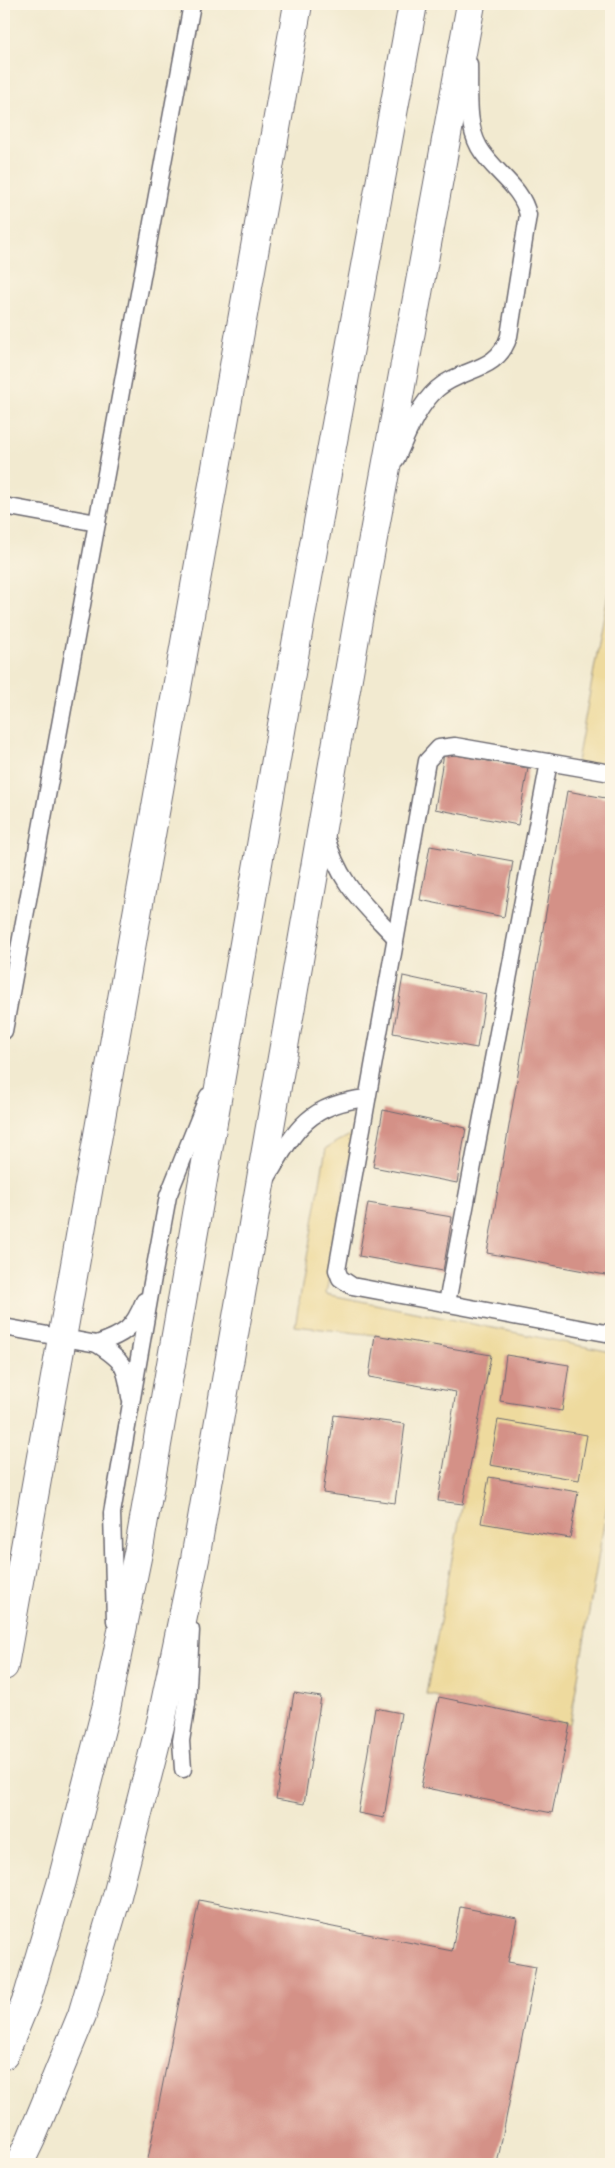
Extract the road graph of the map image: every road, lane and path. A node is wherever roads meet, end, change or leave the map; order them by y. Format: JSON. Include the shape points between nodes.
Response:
{"nodes":[{"id":1,"x":192,"y":4,"type":"edge"},
{"id":2,"x":298,"y":4,"type":"edge"},
{"id":3,"x":413,"y":4,"type":"edge"},
{"id":4,"x":470,"y":13,"type":"edge"},
{"id":5,"x":383,"y":486,"type":"junction"},
{"id":6,"x":4,"y":506,"type":"edge"},
{"id":7,"x":98,"y":523,"type":"junction"},
{"id":8,"x":549,"y":762,"type":"junction"},
{"id":9,"x":611,"y":773,"type":"edge"},
{"id":10,"x":322,"y":822,"type":"junction"},
{"id":11,"x":395,"y":937,"type":"junction"},
{"id":12,"x":4,"y":1031,"type":"edge"},
{"id":13,"x":224,"y":1058,"type":"junction"},
{"id":14,"x":368,"y":1098,"type":"junction"},
{"id":15,"x":258,"y":1192,"type":"junction"},
{"id":16,"x":152,"y":1283,"type":"junction"},
{"id":17,"x":447,"y":1302,"type":"junction"},
{"id":18,"x":4,"y":1327,"type":"edge"},
{"id":19,"x":611,"y":1334,"type":"edge"},
{"id":20,"x":61,"y":1336,"type":"junction"},
{"id":21,"x":97,"y":1344,"type":"junction"},
{"id":22,"x":132,"y":1411,"type":"junction"},
{"id":23,"x":195,"y":1559,"type":"junction"},
{"id":24,"x":116,"y":1659,"type":"junction"},
{"id":25,"x":4,"y":1666,"type":"edge"},
{"id":26,"x":183,"y":1769,"type":"dead end"},
{"id":27,"x":4,"y":2055,"type":"edge"},
{"id":28,"x":19,"y":2164,"type":"edge"}],
"edges":[{"from":1,"to":7,"type":"lane"},
{"from":2,"to":20,"type":"street"},
{"from":3,"to":13,"type":"street"},
{"from":4,"to":5,"type":"street"},
{"from":4,"to":5,"type":"lane","via":[[474,135],[484,156],[522,196],[528,215],[509,336],[502,353],[495,359],[450,380],[429,397],[420,408]]},
{"from":5,"to":10,"type":"street"},
{"from":6,"to":7,"type":"lane"},
{"from":7,"to":12,"type":"lane"},
{"from":8,"to":9,"type":"lane"},
{"from":8,"to":11,"type":"lane","via":[[455,746],[439,748],[432,754],[428,761]]},
{"from":8,"to":17,"type":"lane"},
{"from":10,"to":11,"type":"lane","via":[[342,878],[359,902]]},
{"from":10,"to":15,"type":"street"},
{"from":11,"to":14,"type":"lane"},
{"from":13,"to":16,"type":"lane","via":[[168,1196]]},
{"from":13,"to":24,"type":"street","via":[[139,1548]]},
{"from":14,"to":15,"type":"lane","via":[[341,1102],[309,1118],[289,1141]]},
{"from":14,"to":17,"type":"lane","via":[[338,1261],[340,1278],[352,1286]]},
{"from":15,"to":23,"type":"street"},
{"from":16,"to":21,"type":"lane","via":[[138,1318],[121,1335]]},
{"from":16,"to":22,"type":"lane"},
{"from":17,"to":19,"type":"lane"},
{"from":18,"to":20,"type":"lane"},
{"from":20,"to":21,"type":"lane"},
{"from":20,"to":25,"type":"street"},
{"from":21,"to":22,"type":"lane","via":[[119,1359],[128,1379]]},
{"from":22,"to":24,"type":"lane","via":[[112,1513]]},
{"from":23,"to":26,"type":"lane","via":[[187,1704],[181,1741]]},
{"from":23,"to":28,"type":"street","via":[[162,1722],[117,1896],[82,2015]]},
{"from":24,"to":27,"type":"street","via":[[62,1881],[28,1996]]}]}
